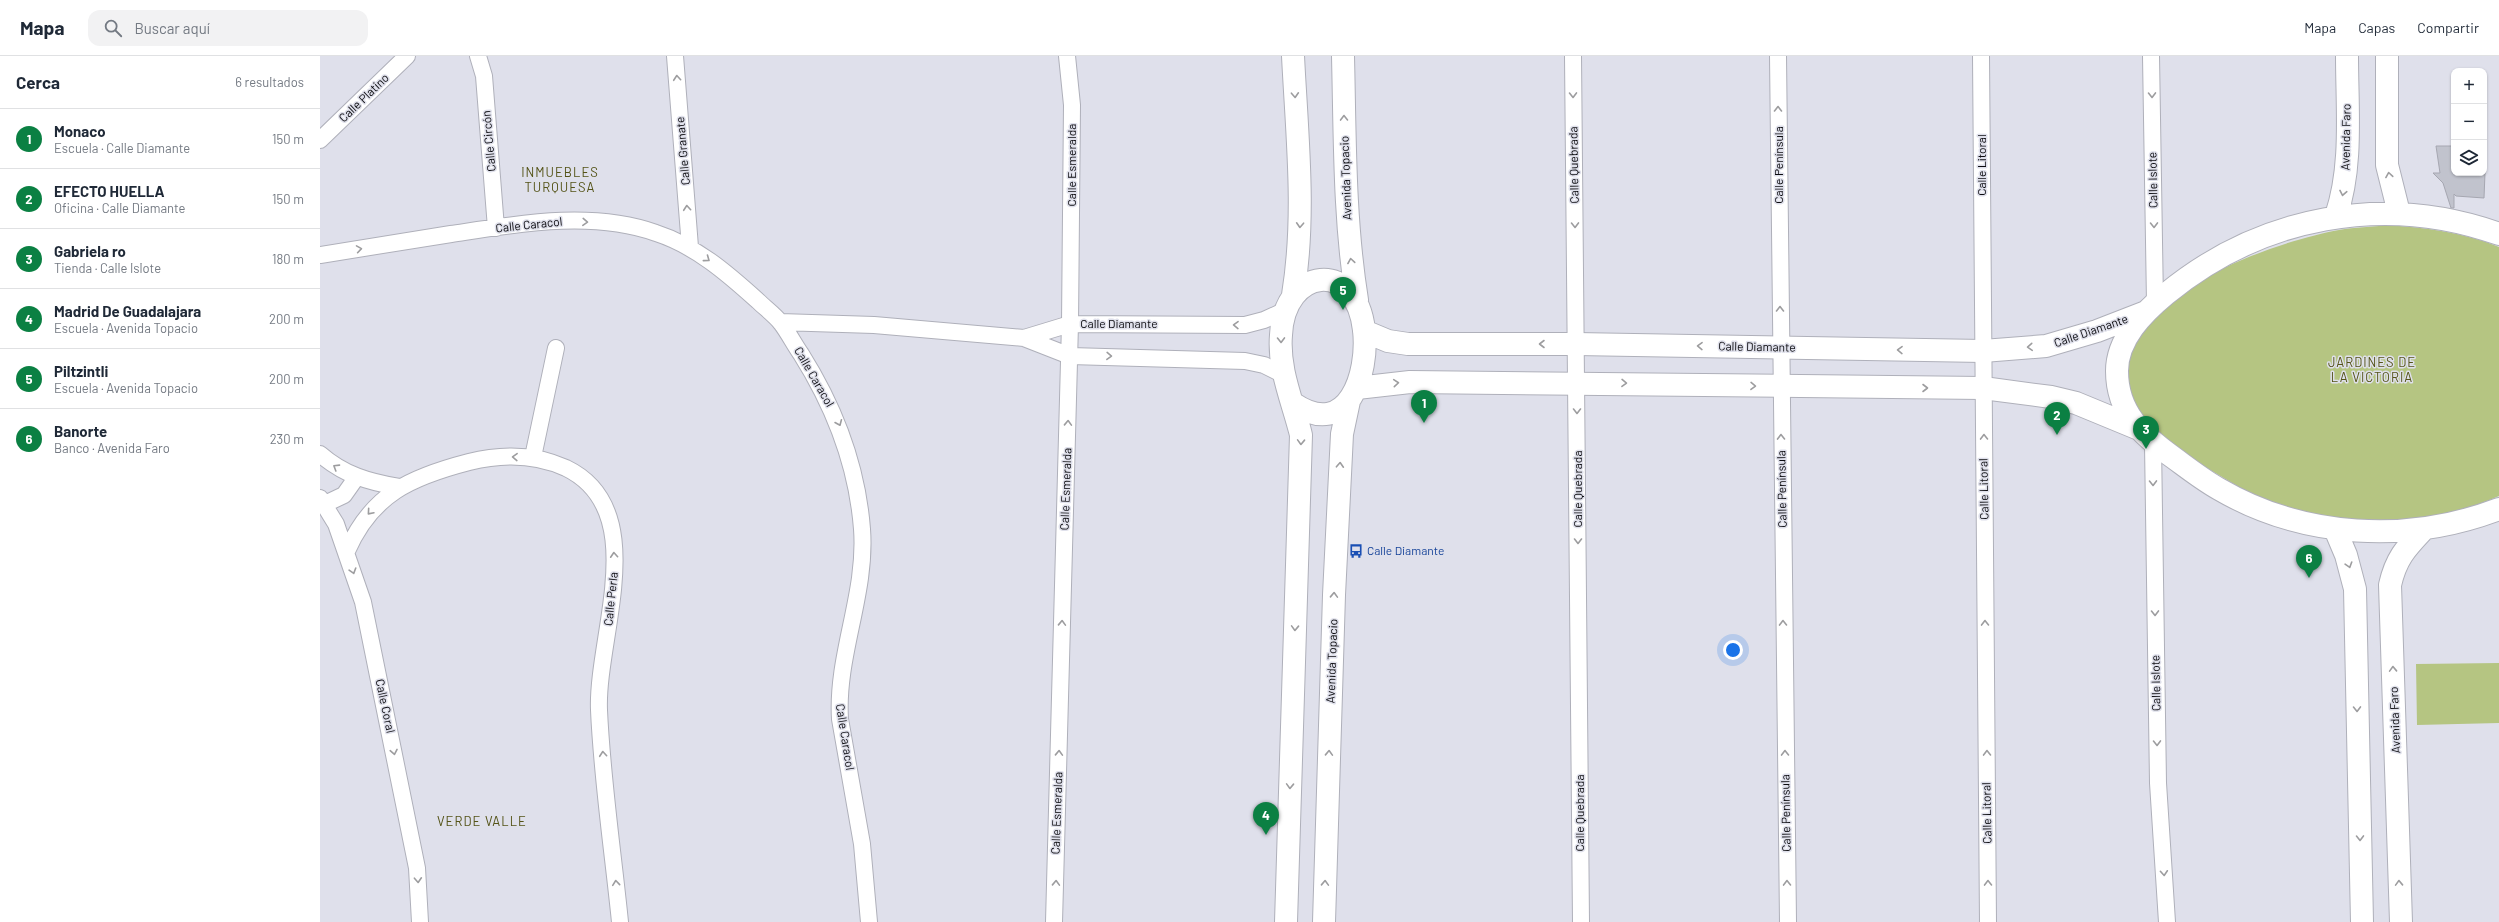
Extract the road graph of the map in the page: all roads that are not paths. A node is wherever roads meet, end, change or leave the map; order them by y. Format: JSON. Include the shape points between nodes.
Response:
{"nodes":[{"id":1,"x":407,"y":56,"type":"edge"},
{"id":2,"x":478,"y":56,"type":"edge"},
{"id":3,"x":675,"y":56,"type":"edge"},
{"id":4,"x":1067,"y":56,"type":"edge"},
{"id":5,"x":1293,"y":56,"type":"edge"},
{"id":6,"x":1343,"y":56,"type":"edge"},
{"id":7,"x":1573,"y":56,"type":"edge"},
{"id":8,"x":1778,"y":56,"type":"edge"},
{"id":9,"x":1982,"y":56,"type":"edge"},
{"id":10,"x":2151,"y":56,"type":"edge"},
{"id":11,"x":2347,"y":56,"type":"edge"},
{"id":12,"x":2387,"y":56,"type":"edge"},
{"id":13,"x":320,"y":140,"type":"edge"},
{"id":14,"x":2399,"y":212,"type":"junction"},
{"id":15,"x":2336,"y":216,"type":"junction"},
{"id":16,"x":496,"y":228,"type":"junction"},
{"id":17,"x":2499,"y":234,"type":"edge"},
{"id":18,"x":690,"y":247,"type":"junction"},
{"id":19,"x":320,"y":255,"type":"edge"},
{"id":20,"x":1357,"y":300,"type":"junction"},
{"id":21,"x":1290,"y":303,"type":"junction"},
{"id":22,"x":2151,"y":307,"type":"junction"},
{"id":23,"x":780,"y":322,"type":"junction"},
{"id":24,"x":1070,"y":324,"type":"junction"},
{"id":25,"x":1364,"y":331,"type":"junction"},
{"id":26,"x":1024,"y":338,"type":"junction"},
{"id":27,"x":1576,"y":344,"type":"junction"},
{"id":28,"x":556,"y":348,"type":"dead end"},
{"id":29,"x":1780,"y":348,"type":"junction"},
{"id":30,"x":1983,"y":351,"type":"junction"},
{"id":31,"x":1070,"y":356,"type":"junction"},
{"id":32,"x":1284,"y":375,"type":"junction"},
{"id":33,"x":1577,"y":382,"type":"junction"},
{"id":34,"x":1780,"y":386,"type":"junction"},
{"id":35,"x":1983,"y":388,"type":"junction"},
{"id":36,"x":1353,"y":394,"type":"junction"},
{"id":37,"x":1294,"y":404,"type":"junction"},
{"id":38,"x":2146,"y":436,"type":"junction"},
{"id":39,"x":320,"y":454,"type":"edge"},
{"id":40,"x":533,"y":457,"type":"junction"},
{"id":41,"x":356,"y":478,"type":"junction"},
{"id":42,"x":399,"y":487,"type":"junction"},
{"id":43,"x":322,"y":501,"type":"edge"},
{"id":44,"x":2499,"y":510,"type":"edge"},
{"id":45,"x":2335,"y":529,"type":"junction"},
{"id":46,"x":2424,"y":529,"type":"junction"},
{"id":47,"x":347,"y":551,"type":"junction"},
{"id":48,"x":420,"y":922,"type":"edge"},
{"id":49,"x":620,"y":922,"type":"edge"},
{"id":50,"x":870,"y":922,"type":"edge"},
{"id":51,"x":1054,"y":922,"type":"edge"},
{"id":52,"x":1286,"y":922,"type":"edge"},
{"id":53,"x":1324,"y":922,"type":"edge"},
{"id":54,"x":1581,"y":922,"type":"edge"},
{"id":55,"x":1788,"y":922,"type":"edge"},
{"id":56,"x":1988,"y":922,"type":"edge"},
{"id":57,"x":2167,"y":922,"type":"edge"},
{"id":58,"x":2362,"y":922,"type":"edge"},
{"id":59,"x":2401,"y":922,"type":"edge"}],
"edges":[{"from":1,"to":13,"type":"street","name":"Calle Platino"},
{"from":2,"to":16,"type":"street","name":"Calle Circón","via":[[484,76]]},
{"from":18,"to":3,"type":"street","name":"Calle Granate","one_way":true},
{"from":4,"to":24,"type":"street","name":"Calle Esmeralda","via":[[1072,105]]},
{"from":5,"to":21,"type":"street","one_way":true,"via":[[1301,206],[1298,262]]},
{"from":20,"to":6,"type":"street","name":"Avenida Topacio","one_way":true,"via":[[1349,252],[1346,210]]},
{"from":7,"to":27,"type":"street","name":"Calle Quebrada","one_way":true},
{"from":29,"to":8,"type":"street","name":"Calle Península","one_way":true},
{"from":9,"to":30,"type":"street","name":"Calle Litoral"},
{"from":10,"to":22,"type":"street","name":"Calle Islote","one_way":true},
{"from":11,"to":15,"type":"street","name":"Avenida Faro","one_way":true,"via":[[2347,170]]},
{"from":14,"to":12,"type":"street","one_way":true,"via":[[2387,165]]},
{"from":14,"to":15,"type":"street"},
{"from":14,"to":17,"type":"street"},
{"from":15,"to":22,"type":"street","via":[[2274,234],[2227,253],[2186,278]]},
{"from":16,"to":18,"type":"street","name":"Calle Caracol","one_way":true,"via":[[564,221],[608,223],[654,232]]},
{"from":19,"to":16,"type":"street","name":"Calle Caracol","one_way":true},
{"from":18,"to":23,"type":"street","name":"Calle Caracol","one_way":true,"via":[[732,278]]},
{"from":20,"to":21,"type":"street","via":[[1339,283],[1330,280],[1308,283],[1300,288]]},
{"from":20,"to":25,"type":"street"},
{"from":21,"to":24,"type":"street","name":"Calle Diamante","one_way":true,"via":[[1264,320],[1245,325]]},
{"from":21,"to":32,"type":"street","one_way":true,"via":[[1280,334]]},
{"from":22,"to":30,"type":"street","name":"Calle Diamante","one_way":true,"via":[[2097,331],[2046,346]]},
{"from":22,"to":38,"type":"street","via":[[2129,334],[2117,365],[2121,398]]},
{"from":23,"to":26,"type":"street","name":"Calle Diamante","via":[[874,325]]},
{"from":23,"to":50,"type":"street","name":"Calle Caracol","one_way":true,"via":[[814,375],[834,413],[851,461],[858,494],[863,562],[854,621],[841,673],[839,699],[840,719],[862,844]]},
{"from":24,"to":26,"type":"street","name":"Calle Diamante"},
{"from":24,"to":31,"type":"street","name":"Calle Esmeralda"},
{"from":27,"to":25,"type":"street","name":"Calle Diamante","one_way":true,"via":[[1408,344],[1388,341]]},
{"from":25,"to":36,"type":"street","via":[[1365,354]]},
{"from":26,"to":31,"type":"street","name":"Calle Diamante"},
{"from":29,"to":27,"type":"street","name":"Calle Diamante","one_way":true},
{"from":27,"to":33,"type":"street","name":"Calle Quebrada"},
{"from":28,"to":40,"type":"street"},
{"from":30,"to":29,"type":"street","name":"Calle Diamante","one_way":true},
{"from":29,"to":34,"type":"street","name":"Calle Península"},
{"from":30,"to":35,"type":"street","name":"Calle Litoral"},
{"from":31,"to":32,"type":"street","name":"Calle Diamante","one_way":true,"via":[[1245,361],[1264,365]]},
{"from":51,"to":31,"type":"street","name":"Calle Esmeralda","one_way":true},
{"from":32,"to":37,"type":"street"},
{"from":33,"to":34,"type":"street","one_way":true},
{"from":36,"to":33,"type":"street","one_way":true,"via":[[1410,382]]},
{"from":33,"to":54,"type":"street","name":"Calle Quebrada","one_way":true},
{"from":34,"to":35,"type":"street","one_way":true},
{"from":55,"to":34,"type":"street","name":"Calle Península","one_way":true},
{"from":35,"to":38,"type":"street","via":[[2076,402]]},
{"from":56,"to":35,"type":"street","name":"Calle Litoral","one_way":true},
{"from":36,"to":37,"type":"street","via":[[1335,413],[1319,416],[1307,413]]},
{"from":53,"to":36,"type":"street","name":"Avenida Topacio","one_way":true,"via":[[1334,595],[1342,434]]},
{"from":37,"to":52,"type":"street","one_way":true,"via":[[1301,435]]},
{"from":38,"to":45,"type":"street","via":[[2220,490],[2250,504],[2312,526]]},
{"from":38,"to":57,"type":"street","name":"Calle Islote","one_way":true,"via":[[2158,783]]},
{"from":41,"to":39,"type":"street","one_way":true},
{"from":40,"to":42,"type":"street","name":"Calle Perla","one_way":true,"via":[[502,456],[480,459],[430,474]]},
{"from":49,"to":40,"type":"street","name":"Calle Perla","one_way":true,"via":[[599,708],[615,569],[613,534],[606,508],[589,484],[553,462]]},
{"from":41,"to":42,"type":"street"},
{"from":41,"to":43,"type":"street","via":[[344,495]]},
{"from":42,"to":47,"type":"street","name":"Calle Perla","one_way":true,"via":[[367,514]]},
{"from":43,"to":47,"type":"street","name":"Calle Coral"},
{"from":44,"to":46,"type":"street","via":[[2466,521]]},
{"from":45,"to":46,"type":"street"},
{"from":45,"to":58,"type":"street","one_way":true,"via":[[2346,555],[2355,588]]},
{"from":59,"to":46,"type":"street","name":"Avenida Faro","one_way":true,"via":[[2390,585],[2395,564]]},
{"from":47,"to":48,"type":"street","name":"Calle Coral","one_way":true,"via":[[363,602],[414,853]]}]}
